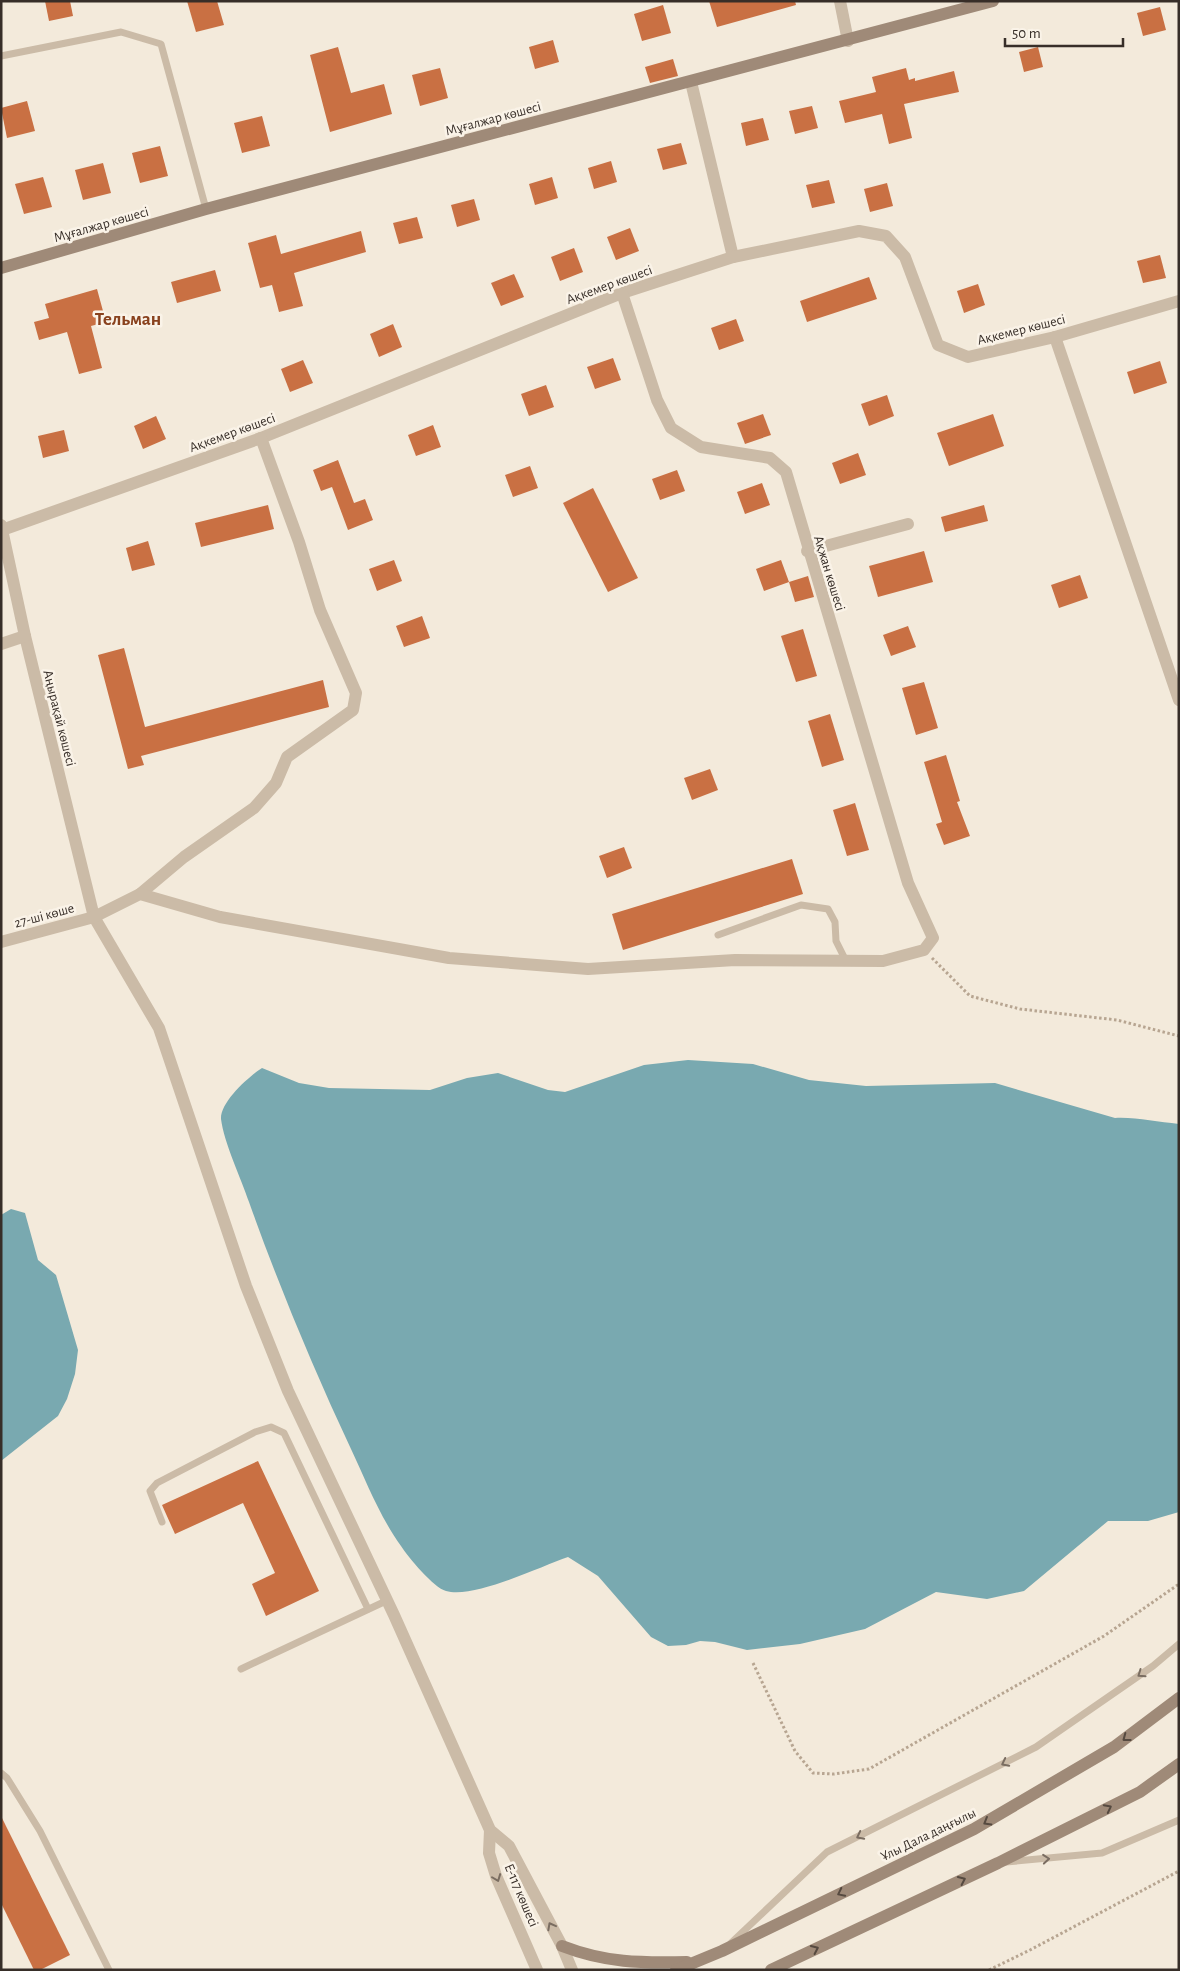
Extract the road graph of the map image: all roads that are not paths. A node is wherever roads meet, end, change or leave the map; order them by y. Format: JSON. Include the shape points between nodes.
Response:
{"nodes":[{"id":1,"x":840,"y":1,"type":"edge"},
{"id":2,"x":993,"y":1,"type":"edge"},
{"id":3,"x":848,"y":41,"type":"junction"},
{"id":4,"x":1,"y":56,"type":"edge"},
{"id":5,"x":691,"y":82,"type":"junction"},
{"id":6,"x":206,"y":210,"type":"junction"},
{"id":7,"x":733,"y":257,"type":"junction"},
{"id":8,"x":1,"y":268,"type":"edge"},
{"id":9,"x":622,"y":293,"type":"junction"},
{"id":10,"x":1179,"y":301,"type":"edge"},
{"id":11,"x":1055,"y":337,"type":"junction"},
{"id":12,"x":260,"y":438,"type":"junction"},
{"id":13,"x":908,"y":524,"type":"dead end"},
{"id":14,"x":2,"y":527,"type":"edge"},
{"id":15,"x":808,"y":551,"type":"junction"},
{"id":16,"x":25,"y":636,"type":"junction"},
{"id":17,"x":1,"y":644,"type":"edge"},
{"id":18,"x":1179,"y":700,"type":"edge"},
{"id":19,"x":140,"y":894,"type":"junction"},
{"id":20,"x":94,"y":917,"type":"junction"},
{"id":21,"x":718,"y":934,"type":"dead end"},
{"id":22,"x":1,"y":942,"type":"edge"},
{"id":23,"x":846,"y":961,"type":"junction"},
{"id":24,"x":162,"y":1522,"type":"dead end"},
{"id":25,"x":386,"y":1601,"type":"junction"},
{"id":26,"x":368,"y":1609,"type":"junction"},
{"id":27,"x":1179,"y":1644,"type":"edge"},
{"id":28,"x":241,"y":1670,"type":"dead end"},
{"id":29,"x":1179,"y":1698,"type":"edge"},
{"id":30,"x":1179,"y":1764,"type":"edge"},
{"id":31,"x":1,"y":1773,"type":"edge"},
{"id":32,"x":1179,"y":1820,"type":"edge"},
{"id":33,"x":490,"y":1830,"type":"junction"},
{"id":34,"x":998,"y":1863,"type":"junction"},
{"id":35,"x":562,"y":1946,"type":"junction"},
{"id":36,"x":722,"y":1951,"type":"junction"},
{"id":37,"x":694,"y":1962,"type":"junction"},
{"id":38,"x":109,"y":1970,"type":"edge"},
{"id":39,"x":537,"y":1970,"type":"edge"},
{"id":40,"x":572,"y":1970,"type":"edge"},
{"id":41,"x":676,"y":1970,"type":"edge"},
{"id":42,"x":771,"y":1970,"type":"edge"}],
"edges":[{"from":1,"to":3,"type":"street"},
{"from":2,"to":3,"type":"main road","name":"Мұғалжар көшесі"},
{"from":3,"to":5,"type":"main road","name":"Мұғалжар көшесі"},
{"from":4,"to":6,"type":"lane","via":[[121,32],[161,44]]},
{"from":5,"to":6,"type":"main road","name":"Мұғалжар көшесі"},
{"from":5,"to":7,"type":"street"},
{"from":6,"to":8,"type":"main road","name":"Мұғалжар көшесі"},
{"from":7,"to":9,"type":"street","name":"Ақкемер көшесі"},
{"from":7,"to":11,"type":"street","name":"Ақкемер көшесі","via":[[859,231],[886,236],[905,257],[938,345],[968,357]]},
{"from":9,"to":12,"type":"street","name":"Ақкемер көшесі"},
{"from":9,"to":15,"type":"street","name":"Ақжан көшесі","via":[[657,400],[671,428],[701,447],[770,458],[786,472]]},
{"from":10,"to":11,"type":"street","name":"Ақкемер көшесі"},
{"from":11,"to":18,"type":"street"},
{"from":12,"to":14,"type":"street","name":"Ақкемер көшесі"},
{"from":12,"to":19,"type":"street","name":"27-ші көше","via":[[299,542],[320,610],[356,692],[356,701],[353,710],[287,757],[276,783],[254,808],[184,857]]},
{"from":13,"to":15,"type":"street"},
{"from":14,"to":16,"type":"street","name":"Аңырақай көшесі"},
{"from":15,"to":23,"type":"street","name":"Ақжан көшесі","via":[[908,883],[932,938],[924,950],[883,961]]},
{"from":16,"to":17,"type":"street"},
{"from":16,"to":20,"type":"street","name":"Аңырақай көшесі"},
{"from":19,"to":20,"type":"street","name":"27-ші көше"},
{"from":19,"to":23,"type":"street","via":[[220,917],[449,958],[588,969],[735,960]]},
{"from":20,"to":22,"type":"street","name":"27-ші көше"},
{"from":20,"to":25,"type":"street","name":"Аңырақай көшесі","via":[[159,1028],[246,1286],[288,1391]]},
{"from":21,"to":23,"type":"lane","via":[[801,905],[820,907],[828,909],[835,922],[836,941]]},
{"from":24,"to":26,"type":"lane","via":[[150,1491],[157,1483],[255,1432],[271,1428],[284,1433]]},
{"from":25,"to":26,"type":"lane"},
{"from":25,"to":33,"type":"street","name":"Аңырақай көшесі"},
{"from":26,"to":28,"type":"lane"},
{"from":27,"to":36,"type":"lane","one_way":true,"via":[[1153,1666],[1036,1747],[827,1852]]},
{"from":29,"to":36,"type":"main road","name":"Ұлы Дала даңғылы","one_way":true,"via":[[1114,1747],[974,1829]]},
{"from":34,"to":30,"type":"main road","one_way":true,"via":[[1140,1792]]},
{"from":31,"to":38,"type":"lane","via":[[8,1778],[40,1831]]},
{"from":34,"to":32,"type":"lane","one_way":true,"via":[[1102,1853]]},
{"from":35,"to":33,"type":"street","one_way":true,"via":[[509,1846]]},
{"from":33,"to":39,"type":"street","name":"Е-117 көшесі","one_way":true,"via":[[489,1853],[496,1876]]},
{"from":42,"to":34,"type":"main road","one_way":true},
{"from":35,"to":37,"type":"main road","via":[[607,1960]]},
{"from":35,"to":40,"type":"street"},
{"from":36,"to":37,"type":"main road","name":"Ұлы Дала даңғылы"},
{"from":37,"to":41,"type":"main road","name":"Ұлы Дала даңғылы"}]}
